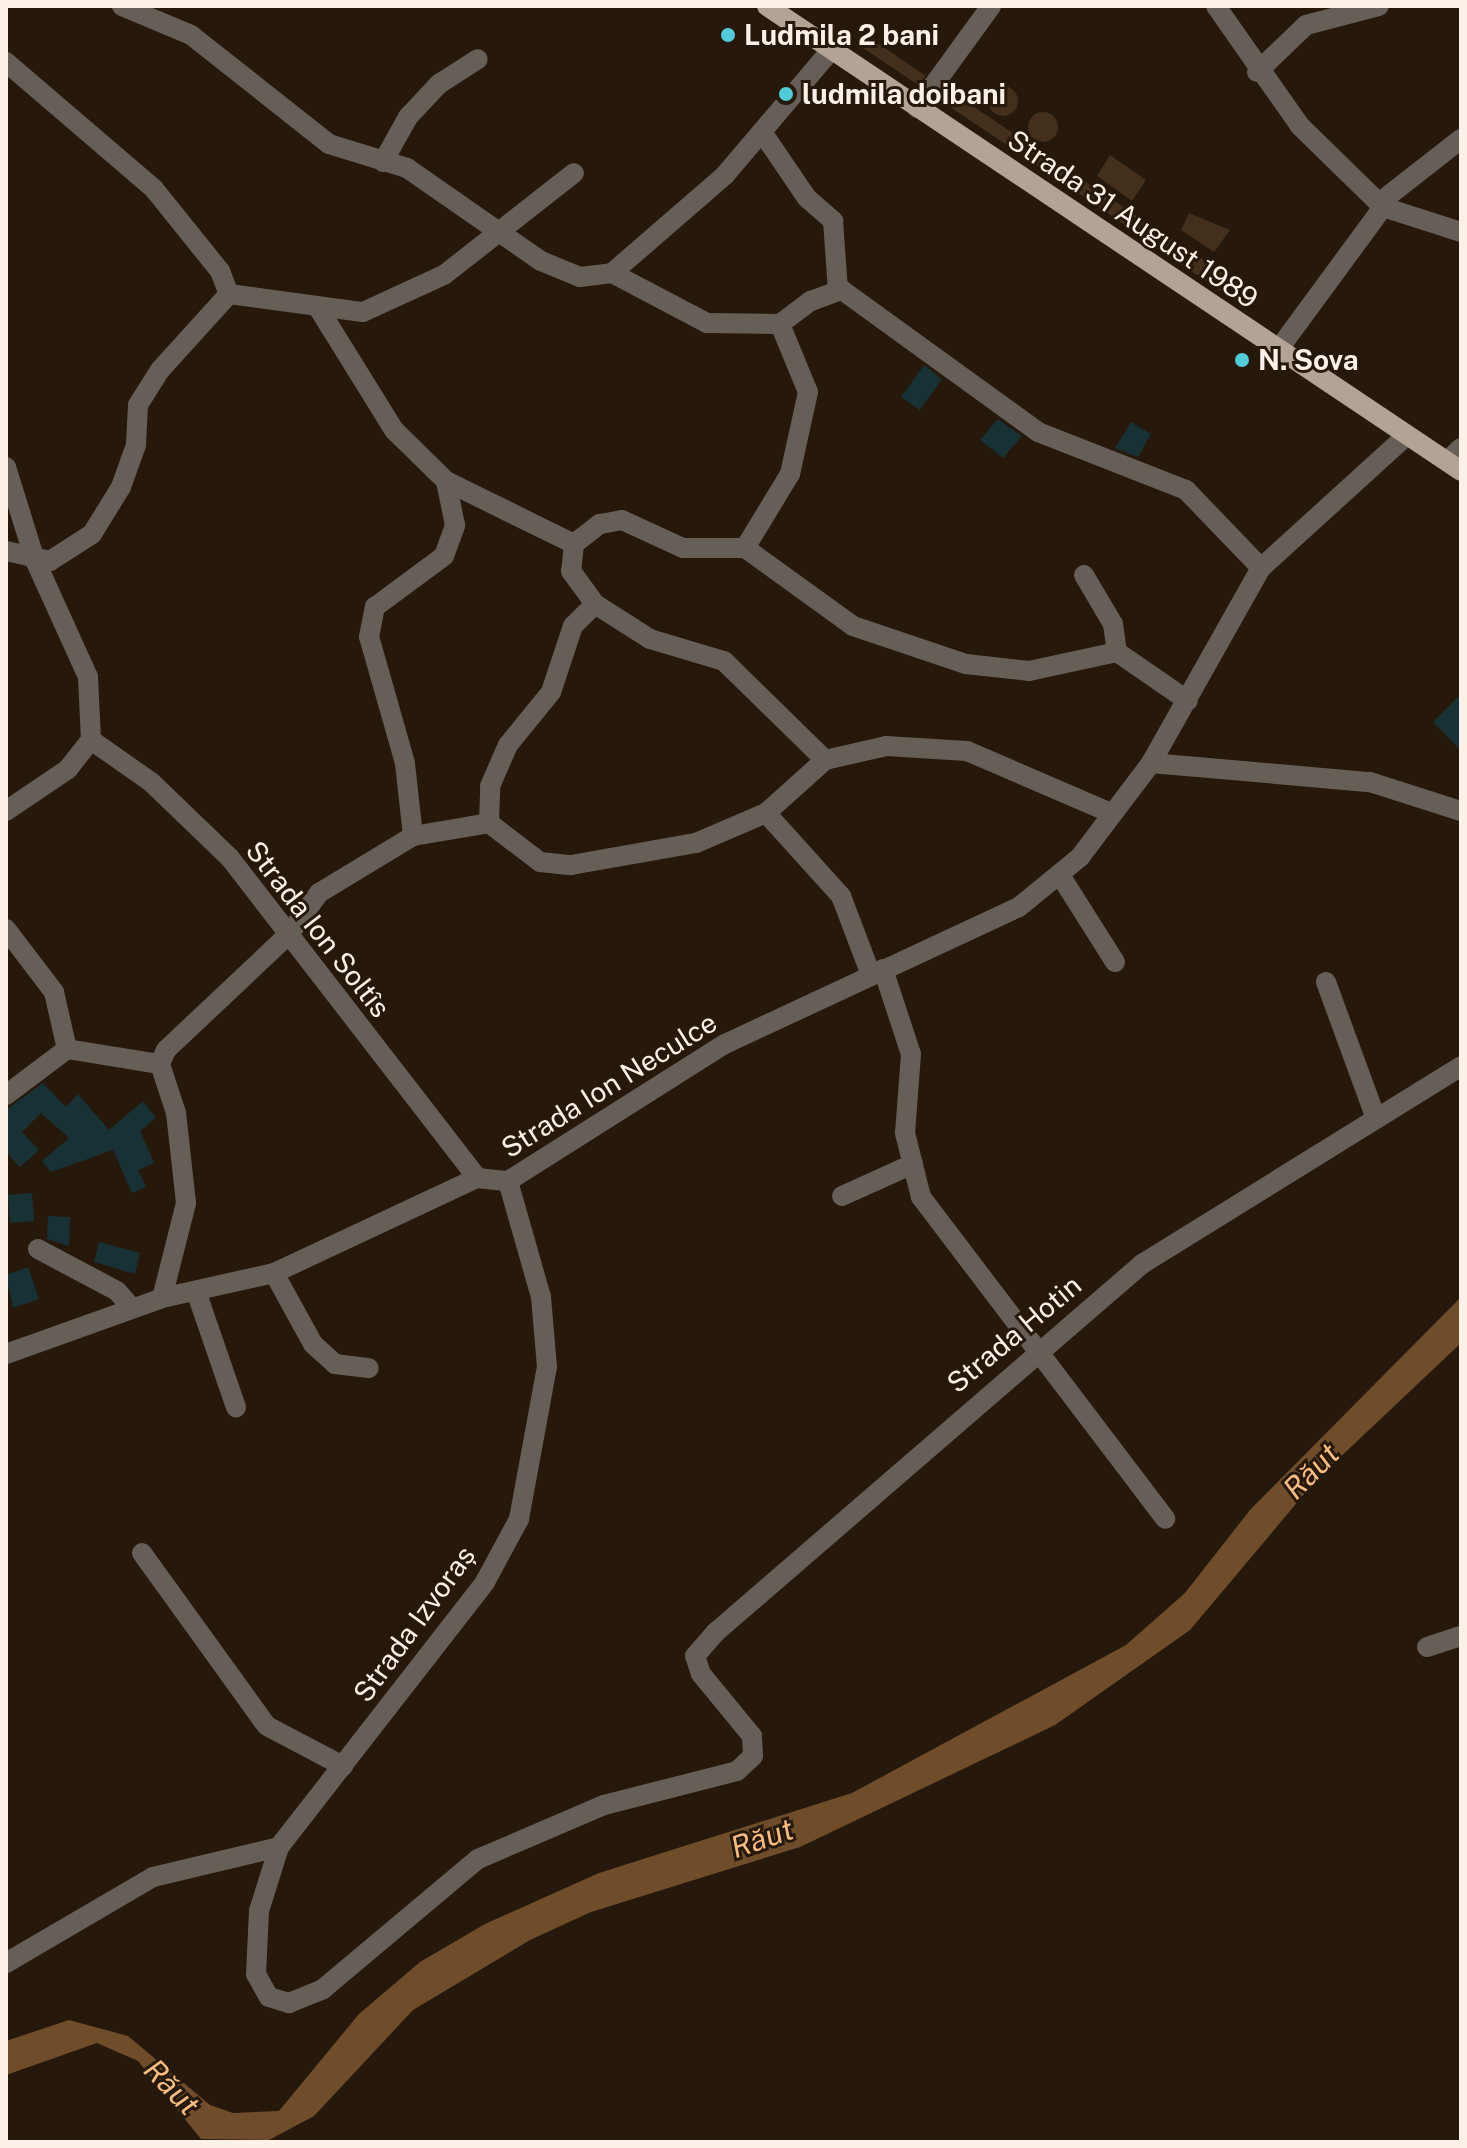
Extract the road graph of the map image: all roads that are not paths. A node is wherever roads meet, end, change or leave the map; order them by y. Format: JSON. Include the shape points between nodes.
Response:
{"nodes":[{"id":1,"x":122,"y":6,"type":"edge"},
{"id":2,"x":991,"y":6,"type":"edge"},
{"id":3,"x":1216,"y":6,"type":"edge"},
{"id":4,"x":1379,"y":6,"type":"edge"},
{"id":5,"x":772,"y":7,"type":"edge"},
{"id":6,"x":1306,"y":15,"type":"edge"},
{"id":7,"x":831,"y":50,"type":"junction"},
{"id":8,"x":478,"y":59,"type":"dead end"},
{"id":9,"x":6,"y":62,"type":"edge"},
{"id":10,"x":1257,"y":72,"type":"junction"},
{"id":11,"x":917,"y":108,"type":"junction"},
{"id":12,"x":764,"y":135,"type":"junction"},
{"id":13,"x":1461,"y":139,"type":"edge"},
{"id":14,"x":383,"y":162,"type":"junction"},
{"id":15,"x":574,"y":173,"type":"dead end"},
{"id":16,"x":1381,"y":205,"type":"junction"},
{"id":17,"x":496,"y":230,"type":"junction"},
{"id":18,"x":1461,"y":232,"type":"edge"},
{"id":19,"x":612,"y":273,"type":"junction"},
{"id":20,"x":838,"y":290,"type":"junction"},
{"id":21,"x":229,"y":294,"type":"junction"},
{"id":22,"x":319,"y":309,"type":"junction"},
{"id":23,"x":780,"y":324,"type":"junction"},
{"id":24,"x":1278,"y":350,"type":"junction"},
{"id":25,"x":1406,"y":436,"type":"junction"},
{"id":26,"x":1456,"y":460,"type":"edge"},
{"id":27,"x":6,"y":467,"type":"edge"},
{"id":28,"x":446,"y":481,"type":"junction"},
{"id":29,"x":574,"y":544,"type":"junction"},
{"id":30,"x":745,"y":548,"type":"junction"},
{"id":31,"x":6,"y":551,"type":"edge"},
{"id":32,"x":35,"y":560,"type":"junction"},
{"id":33,"x":1261,"y":568,"type":"junction"},
{"id":34,"x":1084,"y":575,"type":"dead end"},
{"id":35,"x":595,"y":604,"type":"junction"},
{"id":36,"x":1117,"y":652,"type":"junction"},
{"id":37,"x":1188,"y":701,"type":"junction"},
{"id":38,"x":91,"y":740,"type":"junction"},
{"id":39,"x":825,"y":760,"type":"junction"},
{"id":40,"x":1151,"y":763,"type":"junction"},
{"id":41,"x":6,"y":811,"type":"edge"},
{"id":42,"x":1461,"y":811,"type":"edge"},
{"id":43,"x":766,"y":813,"type":"junction"},
{"id":44,"x":1111,"y":813,"type":"junction"},
{"id":45,"x":489,"y":823,"type":"junction"},
{"id":46,"x":413,"y":836,"type":"junction"},
{"id":47,"x":1060,"y":875,"type":"junction"},
{"id":48,"x":6,"y":929,"type":"edge"},
{"id":49,"x":289,"y":934,"type":"junction"},
{"id":50,"x":1115,"y":962,"type":"dead end"},
{"id":51,"x":877,"y":972,"type":"junction"},
{"id":52,"x":1326,"y":982,"type":"dead end"},
{"id":53,"x":67,"y":1049,"type":"junction"},
{"id":54,"x":160,"y":1064,"type":"junction"},
{"id":55,"x":1461,"y":1066,"type":"edge"},
{"id":56,"x":6,"y":1095,"type":"edge"},
{"id":57,"x":1375,"y":1116,"type":"junction"},
{"id":58,"x":913,"y":1164,"type":"junction"},
{"id":59,"x":477,"y":1178,"type":"junction"},
{"id":60,"x":508,"y":1181,"type":"junction"},
{"id":61,"x":842,"y":1196,"type":"dead end"},
{"id":62,"x":38,"y":1249,"type":"dead end"},
{"id":63,"x":274,"y":1273,"type":"junction"},
{"id":64,"x":197,"y":1294,"type":"junction"},
{"id":65,"x":162,"y":1298,"type":"junction"},
{"id":66,"x":132,"y":1308,"type":"junction"},
{"id":67,"x":1035,"y":1351,"type":"junction"},
{"id":68,"x":6,"y":1354,"type":"edge"},
{"id":69,"x":369,"y":1368,"type":"dead end"},
{"id":70,"x":236,"y":1407,"type":"dead end"},
{"id":71,"x":1165,"y":1519,"type":"dead end"},
{"id":72,"x":142,"y":1553,"type":"dead end"},
{"id":73,"x":1461,"y":1636,"type":"edge"},
{"id":74,"x":1427,"y":1647,"type":"dead end"},
{"id":75,"x":343,"y":1766,"type":"junction"},
{"id":76,"x":279,"y":1847,"type":"junction"},
{"id":77,"x":6,"y":1963,"type":"edge"}],
"edges":[{"from":1,"to":14,"type":"street","via":[[191,35],[329,144]]},
{"from":2,"to":11,"type":"street"},
{"from":3,"to":10,"type":"street"},
{"from":4,"to":6,"type":"street"},
{"from":5,"to":7,"type":"main road","name":"Strada 31 August 1989"},
{"from":6,"to":10,"type":"street"},
{"from":7,"to":11,"type":"main road","name":"Strada 31 August 1989"},
{"from":7,"to":12,"type":"street"},
{"from":8,"to":14,"type":"street","via":[[439,84],[408,117]]},
{"from":9,"to":21,"type":"street","via":[[154,189],[220,271]]},
{"from":10,"to":16,"type":"street"},
{"from":11,"to":24,"type":"main road","name":"Strada 31 August 1989"},
{"from":12,"to":19,"type":"street"},
{"from":12,"to":20,"type":"street","via":[[807,198],[833,221]]},
{"from":13,"to":16,"type":"street"},
{"from":14,"to":17,"type":"street","via":[[407,168]]},
{"from":15,"to":17,"type":"street"},
{"from":16,"to":18,"type":"street"},
{"from":16,"to":24,"type":"street"},
{"from":17,"to":19,"type":"street","via":[[564,274]]},
{"from":17,"to":22,"type":"street","via":[[415,293],[363,312]]},
{"from":19,"to":23,"type":"street","via":[[707,323]]},
{"from":20,"to":23,"type":"street"},
{"from":20,"to":33,"type":"street","via":[[1038,432],[1186,490]]},
{"from":21,"to":22,"type":"street","via":[[284,296]]},
{"from":21,"to":32,"type":"street","via":[[138,405],[136,445],[121,487],[92,534],[71,554]]},
{"from":22,"to":28,"type":"street","via":[[394,430]]},
{"from":23,"to":30,"type":"street","via":[[808,392],[790,474]]},
{"from":24,"to":25,"type":"main road","name":"Strada 31 August 1989"},
{"from":25,"to":26,"type":"main road","name":"Strada 31 August 1989"},
{"from":25,"to":33,"type":"street","name":"Strada Ion Neculce"},
{"from":27,"to":32,"type":"street"},
{"from":28,"to":29,"type":"street"},
{"from":28,"to":46,"type":"street","via":[[455,525],[444,556],[375,607],[369,637],[405,763]]},
{"from":29,"to":30,"type":"street","via":[[600,524],[622,520],[683,548]]},
{"from":29,"to":35,"type":"street","via":[[571,571]]},
{"from":30,"to":36,"type":"street","via":[[853,626],[919,651],[1029,671]]},
{"from":31,"to":32,"type":"street"},
{"from":32,"to":38,"type":"street","via":[[88,677]]},
{"from":33,"to":37,"type":"street","name":"Strada Ion Neculce"},
{"from":34,"to":36,"type":"street","via":[[1113,624]]},
{"from":35,"to":39,"type":"street","via":[[650,639],[724,661]]},
{"from":35,"to":45,"type":"street","via":[[573,626],[551,692],[508,745],[490,786]]},
{"from":36,"to":37,"type":"street"},
{"from":37,"to":40,"type":"street","name":"Strada Ion Neculce"},
{"from":38,"to":41,"type":"street","via":[[68,769]]},
{"from":38,"to":49,"type":"street","name":"Strada Ion Soltîs","via":[[151,782],[230,858]]},
{"from":39,"to":43,"type":"street"},
{"from":39,"to":44,"type":"street","via":[[886,746],[939,745],[1035,776]]},
{"from":40,"to":42,"type":"street","via":[[1370,782]]},
{"from":40,"to":44,"type":"street","name":"Strada Ion Neculce"},
{"from":43,"to":45,"type":"street","via":[[696,843],[571,865],[540,862]]},
{"from":43,"to":51,"type":"street","via":[[841,896]]},
{"from":44,"to":47,"type":"street","name":"Strada Ion Neculce"},
{"from":45,"to":46,"type":"street"},
{"from":46,"to":49,"type":"street","via":[[319,893]]},
{"from":47,"to":50,"type":"street"},
{"from":47,"to":51,"type":"street","name":"Strada Ion Neculce","via":[[1019,907]]},
{"from":48,"to":53,"type":"street","via":[[54,992]]},
{"from":49,"to":54,"type":"street","via":[[174,1040]]},
{"from":49,"to":59,"type":"street","name":"Strada Ion Soltîs"},
{"from":51,"to":58,"type":"street","via":[[911,1054],[905,1133]]},
{"from":51,"to":60,"type":"street","name":"Strada Ion Neculce","via":[[725,1044]]},
{"from":52,"to":57,"type":"street"},
{"from":53,"to":54,"type":"street"},
{"from":53,"to":56,"type":"street"},
{"from":54,"to":65,"type":"street","via":[[176,1113],[186,1203]]},
{"from":55,"to":57,"type":"street","name":"Strada Hotin"},
{"from":57,"to":67,"type":"street","name":"Strada Hotin","via":[[1142,1264]]},
{"from":58,"to":61,"type":"street"},
{"from":58,"to":67,"type":"street","via":[[921,1197]]},
{"from":59,"to":60,"type":"street","name":"Strada Ion Neculce"},
{"from":59,"to":63,"type":"street","name":"Strada Ion Neculce"},
{"from":60,"to":75,"type":"street","name":"Strada Izvoraș","via":[[541,1297],[547,1367],[519,1519],[485,1582]]},
{"from":62,"to":66,"type":"street","via":[[117,1291]]},
{"from":63,"to":64,"type":"street","name":"Strada Ion Neculce"},
{"from":63,"to":69,"type":"street","via":[[313,1344],[335,1364]]},
{"from":64,"to":65,"type":"street","name":"Strada Ion Neculce"},
{"from":64,"to":70,"type":"street"},
{"from":65,"to":66,"type":"street","name":"Strada Ion Neculce"},
{"from":66,"to":68,"type":"street","name":"Strada Ion Neculce"},
{"from":67,"to":71,"type":"street"},
{"from":67,"to":76,"type":"street","name":"Strada Hotin","via":[[695,1656],[701,1674],[752,1736],[753,1756],[737,1771],[604,1805],[478,1859],[323,1989],[289,2003],[269,1997],[256,1974],[259,1911]]},
{"from":72,"to":75,"type":"street","via":[[267,1726]]},
{"from":73,"to":74,"type":"street"},
{"from":75,"to":76,"type":"street","name":"Strada Izvoraș"},
{"from":76,"to":77,"type":"street","via":[[153,1877]]}]}
